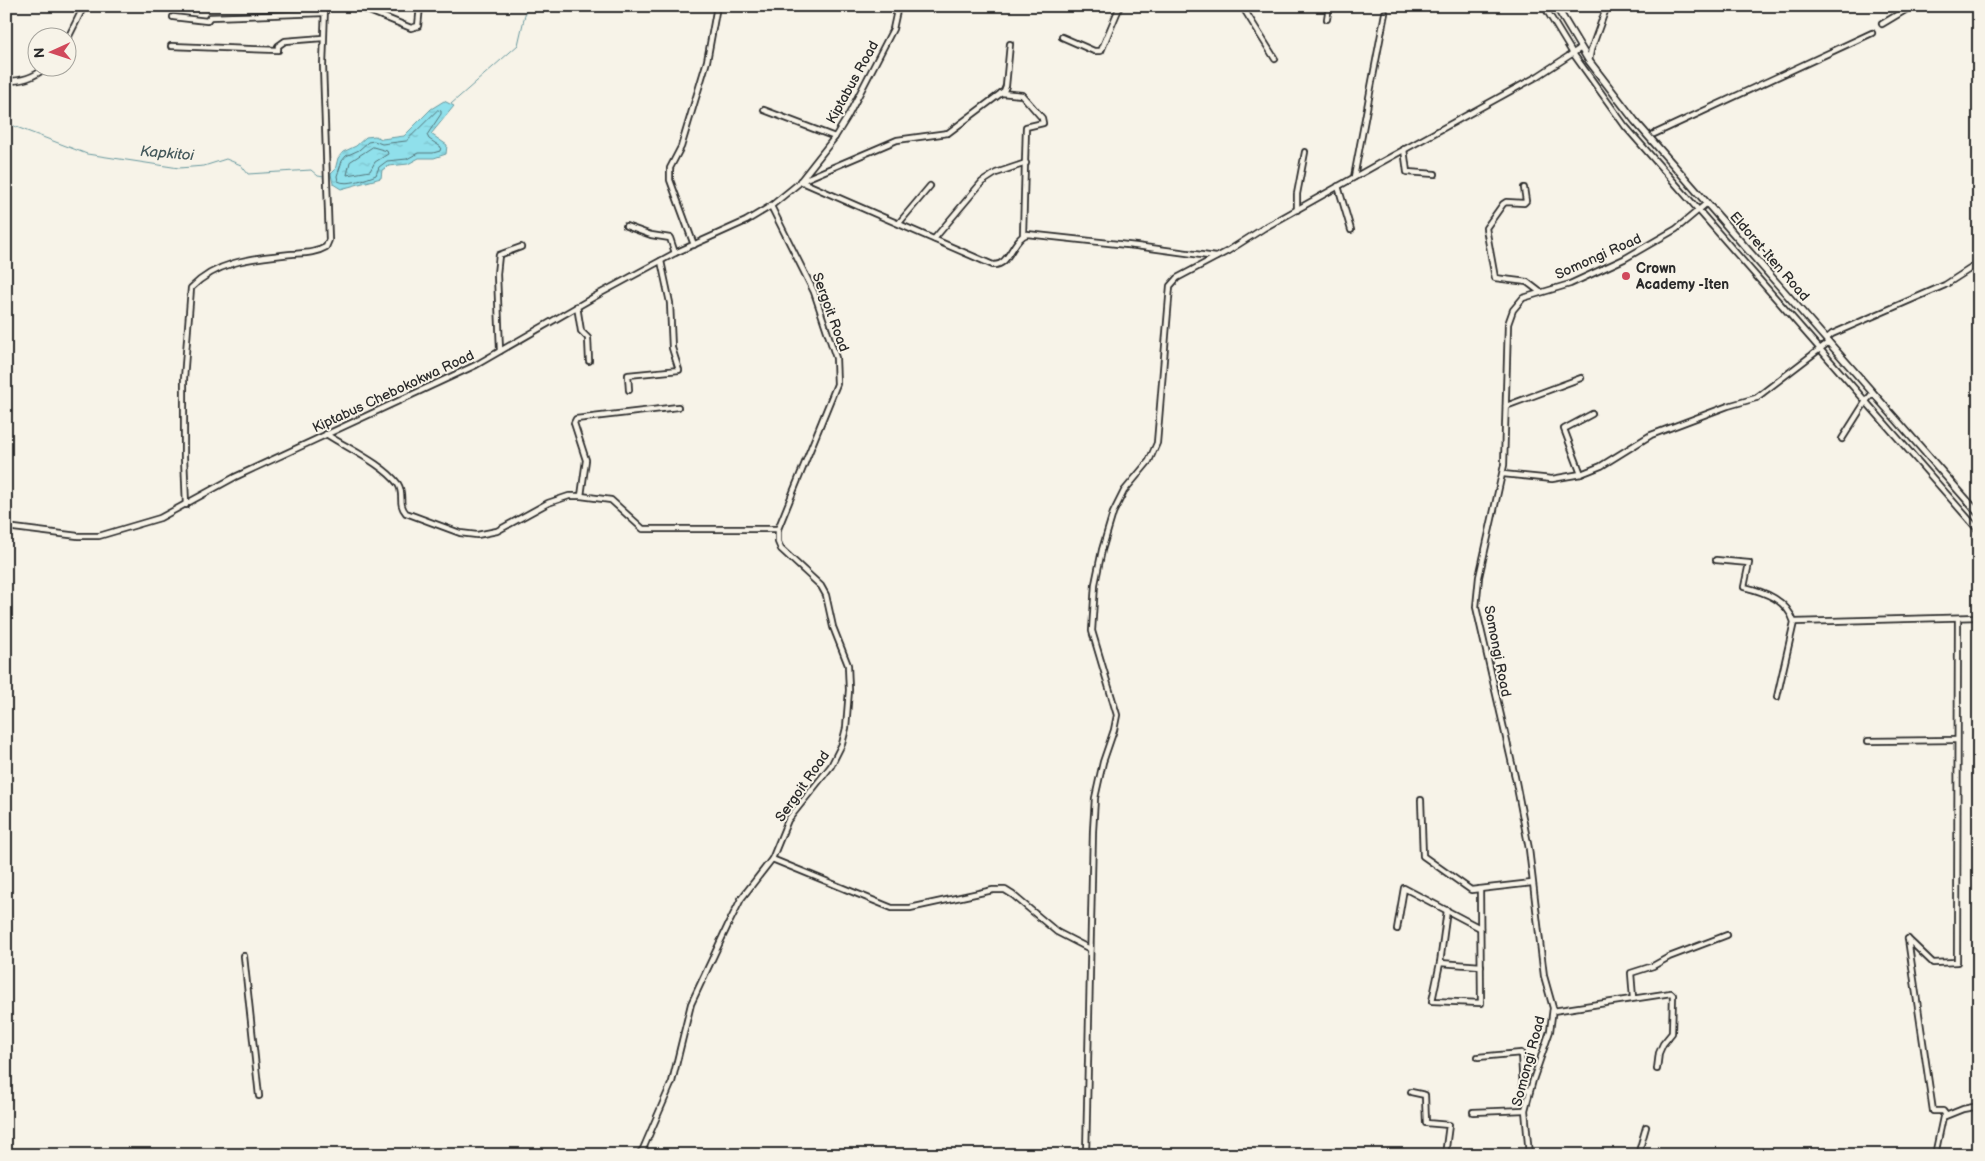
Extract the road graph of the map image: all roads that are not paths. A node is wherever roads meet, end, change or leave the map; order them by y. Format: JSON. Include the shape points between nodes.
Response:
{"nodes":[{"id":1,"x":84,"y":6,"type":"edge"},
{"id":2,"x":325,"y":6,"type":"edge"},
{"id":3,"x":357,"y":6,"type":"edge"},
{"id":4,"x":420,"y":6,"type":"edge"},
{"id":5,"x":717,"y":6,"type":"edge"},
{"id":6,"x":898,"y":6,"type":"edge"},
{"id":7,"x":1120,"y":6,"type":"edge"},
{"id":8,"x":1242,"y":6,"type":"edge"},
{"id":9,"x":1329,"y":6,"type":"edge"},
{"id":10,"x":1544,"y":6,"type":"edge"},
{"id":11,"x":1556,"y":6,"type":"edge"},
{"id":12,"x":1607,"y":6,"type":"edge"},
{"id":13,"x":1912,"y":6,"type":"edge"},
{"id":14,"x":1385,"y":13,"type":"dead end"},
{"id":15,"x":324,"y":14,"type":"junction"},
{"id":16,"x":173,"y":17,"type":"dead end"},
{"id":17,"x":1327,"y":19,"type":"dead end"},
{"id":18,"x":1882,"y":24,"type":"dead end"},
{"id":19,"x":73,"y":28,"type":"edge"},
{"id":20,"x":1872,"y":33,"type":"dead end"},
{"id":21,"x":1062,"y":37,"type":"dead end"},
{"id":22,"x":323,"y":38,"type":"junction"},
{"id":23,"x":1010,"y":44,"type":"dead end"},
{"id":24,"x":171,"y":46,"type":"dead end"},
{"id":25,"x":1581,"y":48,"type":"junction"},
{"id":26,"x":1572,"y":52,"type":"junction"},
{"id":27,"x":1275,"y":59,"type":"dead end"},
{"id":28,"x":1589,"y":61,"type":"junction"},
{"id":29,"x":29,"y":78,"type":"edge"},
{"id":30,"x":6,"y":81,"type":"edge"},
{"id":31,"x":1001,"y":94,"type":"junction"},
{"id":32,"x":764,"y":110,"type":"dead end"},
{"id":33,"x":1654,"y":134,"type":"dead end"},
{"id":34,"x":834,"y":136,"type":"junction"},
{"id":35,"x":1404,"y":149,"type":"junction"},
{"id":36,"x":1305,"y":152,"type":"dead end"},
{"id":37,"x":1026,"y":164,"type":"junction"},
{"id":38,"x":1436,"y":174,"type":"dead end"},
{"id":39,"x":1354,"y":177,"type":"junction"},
{"id":40,"x":800,"y":181,"type":"junction"},
{"id":41,"x":930,"y":186,"type":"dead end"},
{"id":42,"x":1338,"y":186,"type":"junction"},
{"id":43,"x":1524,"y":188,"type":"dead end"},
{"id":44,"x":1707,"y":203,"type":"junction"},
{"id":45,"x":771,"y":206,"type":"junction"},
{"id":46,"x":1698,"y":209,"type":"junction"},
{"id":47,"x":1297,"y":210,"type":"junction"},
{"id":48,"x":898,"y":223,"type":"junction"},
{"id":49,"x":626,"y":226,"type":"dead end"},
{"id":50,"x":1351,"y":230,"type":"dead end"},
{"id":51,"x":1023,"y":235,"type":"junction"},
{"id":52,"x":934,"y":238,"type":"junction"},
{"id":53,"x":694,"y":245,"type":"junction"},
{"id":54,"x":521,"y":247,"type":"dead end"},
{"id":55,"x":675,"y":253,"type":"junction"},
{"id":56,"x":1216,"y":257,"type":"junction"},
{"id":57,"x":661,"y":261,"type":"junction"},
{"id":58,"x":1979,"y":263,"type":"edge"},
{"id":59,"x":1540,"y":292,"type":"junction"},
{"id":60,"x":577,"y":306,"type":"junction"},
{"id":61,"x":1827,"y":341,"type":"junction"},
{"id":62,"x":1819,"y":348,"type":"junction"},
{"id":63,"x":500,"y":351,"type":"junction"},
{"id":64,"x":589,"y":360,"type":"dead end"},
{"id":65,"x":1581,"y":378,"type":"dead end"},
{"id":66,"x":629,"y":390,"type":"dead end"},
{"id":67,"x":1873,"y":393,"type":"junction"},
{"id":68,"x":1866,"y":401,"type":"junction"},
{"id":69,"x":1506,"y":406,"type":"junction"},
{"id":70,"x":678,"y":407,"type":"dead end"},
{"id":71,"x":1592,"y":414,"type":"dead end"},
{"id":72,"x":326,"y":434,"type":"junction"},
{"id":73,"x":1842,"y":439,"type":"dead end"},
{"id":74,"x":1503,"y":474,"type":"junction"},
{"id":75,"x":1581,"y":474,"type":"junction"},
{"id":76,"x":581,"y":496,"type":"junction"},
{"id":77,"x":186,"y":505,"type":"junction"},
{"id":78,"x":1979,"y":514,"type":"edge"},
{"id":79,"x":6,"y":527,"type":"edge"},
{"id":80,"x":778,"y":529,"type":"junction"},
{"id":81,"x":1979,"y":531,"type":"edge"},
{"id":82,"x":1716,"y":560,"type":"dead end"},
{"id":83,"x":1979,"y":617,"type":"edge"},
{"id":84,"x":1958,"y":618,"type":"junction"},
{"id":85,"x":1794,"y":622,"type":"junction"},
{"id":86,"x":1777,"y":697,"type":"dead end"},
{"id":87,"x":1957,"y":740,"type":"junction"},
{"id":88,"x":1868,"y":741,"type":"dead end"},
{"id":89,"x":1421,"y":800,"type":"dead end"},
{"id":90,"x":772,"y":860,"type":"junction"},
{"id":91,"x":1532,"y":883,"type":"junction"},
{"id":92,"x":1480,"y":888,"type":"junction"},
{"id":93,"x":1447,"y":910,"type":"junction"},
{"id":94,"x":1480,"y":928,"type":"junction"},
{"id":95,"x":1397,"y":929,"type":"dead end"},
{"id":96,"x":1728,"y":935,"type":"dead end"},
{"id":97,"x":1090,"y":948,"type":"junction"},
{"id":98,"x":244,"y":956,"type":"dead end"},
{"id":99,"x":1440,"y":963,"type":"junction"},
{"id":100,"x":1481,"y":966,"type":"junction"},
{"id":101,"x":1633,"y":998,"type":"junction"},
{"id":102,"x":1553,"y":1011,"type":"junction"},
{"id":103,"x":1478,"y":1057,"type":"dead end"},
{"id":104,"x":1657,"y":1068,"type":"dead end"},
{"id":105,"x":1530,"y":1090,"type":"junction"},
{"id":106,"x":1411,"y":1092,"type":"dead end"},
{"id":107,"x":258,"y":1096,"type":"dead end"},
{"id":108,"x":1979,"y":1106,"type":"edge"},
{"id":109,"x":1525,"y":1110,"type":"junction"},
{"id":110,"x":1473,"y":1112,"type":"dead end"},
{"id":111,"x":1946,"y":1115,"type":"junction"},
{"id":112,"x":1646,"y":1127,"type":"dead end"},
{"id":113,"x":638,"y":1155,"type":"edge"},
{"id":114,"x":1086,"y":1155,"type":"edge"},
{"id":115,"x":1445,"y":1155,"type":"edge"},
{"id":116,"x":1529,"y":1155,"type":"edge"},
{"id":117,"x":1638,"y":1155,"type":"edge"},
{"id":118,"x":1935,"y":1155,"type":"edge"}],
"edges":[{"from":1,"to":19,"type":"street"},
{"from":2,"to":15,"type":"street"},
{"from":3,"to":4,"type":"street","via":[[412,28],[418,26]]},
{"from":5,"to":53,"type":"street","via":[[707,61],[681,147],[669,173]]},
{"from":6,"to":34,"type":"street","name":"Kiptabus Road","via":[[893,29],[848,116]]},
{"from":7,"to":21,"type":"street","via":[[1101,51]]},
{"from":8,"to":27,"type":"street"},
{"from":9,"to":17,"type":"street"},
{"from":10,"to":26,"type":"street"},
{"from":11,"to":25,"type":"main road","name":"Eldoret-Iten Road"},
{"from":12,"to":28,"type":"street"},
{"from":13,"to":18,"type":"street"},
{"from":14,"to":39,"type":"street"},
{"from":15,"to":16,"type":"street","via":[[210,18],[207,21]]},
{"from":15,"to":22,"type":"street"},
{"from":20,"to":33,"type":"street"},
{"from":22,"to":24,"type":"street","via":[[285,41],[278,50]]},
{"from":22,"to":77,"type":"street","via":[[328,245],[314,252],[227,264],[210,272],[191,288],[184,379]]},
{"from":23,"to":31,"type":"street","via":[[1006,86]]},
{"from":25,"to":26,"type":"street"},
{"from":25,"to":28,"type":"main road","name":"Eldoret-Iten Road"},
{"from":26,"to":35,"type":"street","via":[[1538,76]]},
{"from":26,"to":46,"type":"street","via":[[1625,126]]},
{"from":28,"to":44,"type":"main road","name":"Eldoret-Iten Road","via":[[1635,121]]},
{"from":29,"to":30,"type":"street"},
{"from":31,"to":37,"type":"street","via":[[1022,95],[1042,118],[1043,123],[1026,128]]},
{"from":31,"to":40,"type":"street","via":[[948,133],[897,140]]},
{"from":32,"to":34,"type":"street"},
{"from":34,"to":40,"type":"street","name":"Kiptabus Road"},
{"from":35,"to":38,"type":"street","via":[[1407,172]]},
{"from":35,"to":39,"type":"street"},
{"from":36,"to":47,"type":"street"},
{"from":37,"to":51,"type":"street"},
{"from":37,"to":52,"type":"street","via":[[996,173],[982,182]]},
{"from":39,"to":42,"type":"street"},
{"from":40,"to":45,"type":"street","name":"Kiptabus Road"},
{"from":40,"to":48,"type":"street"},
{"from":41,"to":48,"type":"street"},
{"from":42,"to":47,"type":"street"},
{"from":42,"to":50,"type":"street"},
{"from":43,"to":59,"type":"street","via":[[1524,203],[1506,202],[1486,228],[1495,278],[1527,282]]},
{"from":44,"to":46,"type":"street","name":"Somongi Road"},
{"from":44,"to":61,"type":"main road","name":"Eldoret-Iten Road"},
{"from":45,"to":53,"type":"street","name":"Kiptabus Chebokokwa Road"},
{"from":45,"to":80,"type":"street","name":"Sergoit Road","via":[[814,292],[838,374]]},
{"from":46,"to":59,"type":"street","name":"Somongi Road","via":[[1676,229],[1631,255],[1570,284]]},
{"from":46,"to":62,"type":"street"},
{"from":47,"to":56,"type":"street"},
{"from":48,"to":52,"type":"street"},
{"from":49,"to":55,"type":"street","via":[[651,236],[670,238]]},
{"from":51,"to":52,"type":"street","via":[[998,265]]},
{"from":51,"to":56,"type":"street","via":[[1052,235]]},
{"from":53,"to":55,"type":"street","name":"Kiptabus Chebokokwa Road"},
{"from":54,"to":63,"type":"street","via":[[499,255]]},
{"from":55,"to":57,"type":"street","name":"Kiptabus Chebokokwa Road"},
{"from":56,"to":97,"type":"street","via":[[1177,278],[1170,286],[1157,443],[1149,461],[1124,491],[1113,512],[1095,584],[1092,631],[1116,715],[1095,798]]},
{"from":57,"to":60,"type":"street","name":"Kiptabus Chebokokwa Road"},
{"from":57,"to":66,"type":"street","via":[[670,303],[672,348],[679,370],[628,375]]},
{"from":58,"to":61,"type":"street","via":[[1946,285],[1832,334]]},
{"from":59,"to":69,"type":"street","name":"Somongi Road","via":[[1516,304],[1510,318]]},
{"from":60,"to":63,"type":"street","name":"Kiptabus Chebokokwa Road"},
{"from":60,"to":64,"type":"street","via":[[581,331],[588,338]]},
{"from":61,"to":62,"type":"street"},
{"from":61,"to":67,"type":"main road","name":"Eldoret-Iten Road"},
{"from":62,"to":68,"type":"street"},
{"from":62,"to":75,"type":"street","via":[[1756,398],[1651,435],[1601,466]]},
{"from":63,"to":72,"type":"street","name":"Kiptabus Chebokokwa Road"},
{"from":65,"to":69,"type":"street"},
{"from":67,"to":68,"type":"street"},
{"from":67,"to":78,"type":"main road","name":"Eldoret-Iten Road"},
{"from":68,"to":73,"type":"street"},
{"from":68,"to":81,"type":"street"},
{"from":69,"to":74,"type":"street","name":"Somongi Road"},
{"from":70,"to":76,"type":"street","via":[[576,419],[574,423],[586,460]]},
{"from":71,"to":75,"type":"street","via":[[1564,430]]},
{"from":72,"to":76,"type":"street","via":[[387,473],[400,487],[400,506],[406,513],[460,533],[477,535],[497,531],[548,503]]},
{"from":72,"to":77,"type":"street","name":"Kiptabus Chebokokwa Road","via":[[235,476]]},
{"from":74,"to":75,"type":"street","via":[[1552,479]]},
{"from":74,"to":91,"type":"street","name":"Somongi Road","via":[[1479,577],[1476,607],[1515,777]]},
{"from":76,"to":80,"type":"street","via":[[611,500],[643,529]]},
{"from":77,"to":79,"type":"street","name":"Kiptabus Chebokokwa Road","via":[[160,518],[99,536]]},
{"from":80,"to":90,"type":"street","name":"Sergoit Road","via":[[778,542],[782,549],[821,586],[826,595],[833,627],[848,664],[849,690],[842,744],[831,766],[788,820]]},
{"from":82,"to":85,"type":"street","via":[[1749,563],[1744,587],[1767,593],[1791,614]]},
{"from":83,"to":84,"type":"street"},
{"from":84,"to":85,"type":"street"},
{"from":84,"to":87,"type":"street"},
{"from":85,"to":86,"type":"street"},
{"from":87,"to":88,"type":"street"},
{"from":87,"to":111,"type":"street","via":[[1958,962],[1933,962],[1908,939],[1933,1112],[1943,1111]]},
{"from":89,"to":92,"type":"street","via":[[1423,856],[1472,890]]},
{"from":90,"to":97,"type":"street","via":[[892,908],[910,908],[1005,890],[1057,932]]},
{"from":90,"to":113,"type":"street","name":"Sergoit Road","via":[[741,899],[698,988],[686,1020],[672,1082]]},
{"from":91,"to":92,"type":"street"},
{"from":91,"to":102,"type":"street","name":"Somongi Road","via":[[1544,976]]},
{"from":92,"to":94,"type":"street"},
{"from":93,"to":94,"type":"street"},
{"from":93,"to":95,"type":"street","via":[[1404,888]]},
{"from":93,"to":99,"type":"street"},
{"from":94,"to":100,"type":"street"},
{"from":96,"to":101,"type":"street","via":[[1631,973]]},
{"from":97,"to":114,"type":"street"},
{"from":98,"to":107,"type":"street"},
{"from":99,"to":100,"type":"street"},
{"from":99,"to":100,"type":"street","via":[[1432,1001],[1481,1002]]},
{"from":101,"to":102,"type":"street"},
{"from":101,"to":104,"type":"street","via":[[1673,994],[1672,1033],[1659,1053]]},
{"from":102,"to":105,"type":"street","name":"Somongi Road","via":[[1550,1031]]},
{"from":103,"to":105,"type":"street","via":[[1521,1053],[1523,1089]]},
{"from":105,"to":109,"type":"street","name":"Somongi Road"},
{"from":106,"to":115,"type":"street","via":[[1424,1095],[1426,1123],[1449,1125]]},
{"from":108,"to":111,"type":"street"},
{"from":109,"to":110,"type":"street"},
{"from":109,"to":116,"type":"street","name":"Somongi Road"},
{"from":111,"to":118,"type":"street","via":[[1941,1121]]},
{"from":112,"to":117,"type":"street"}]}
